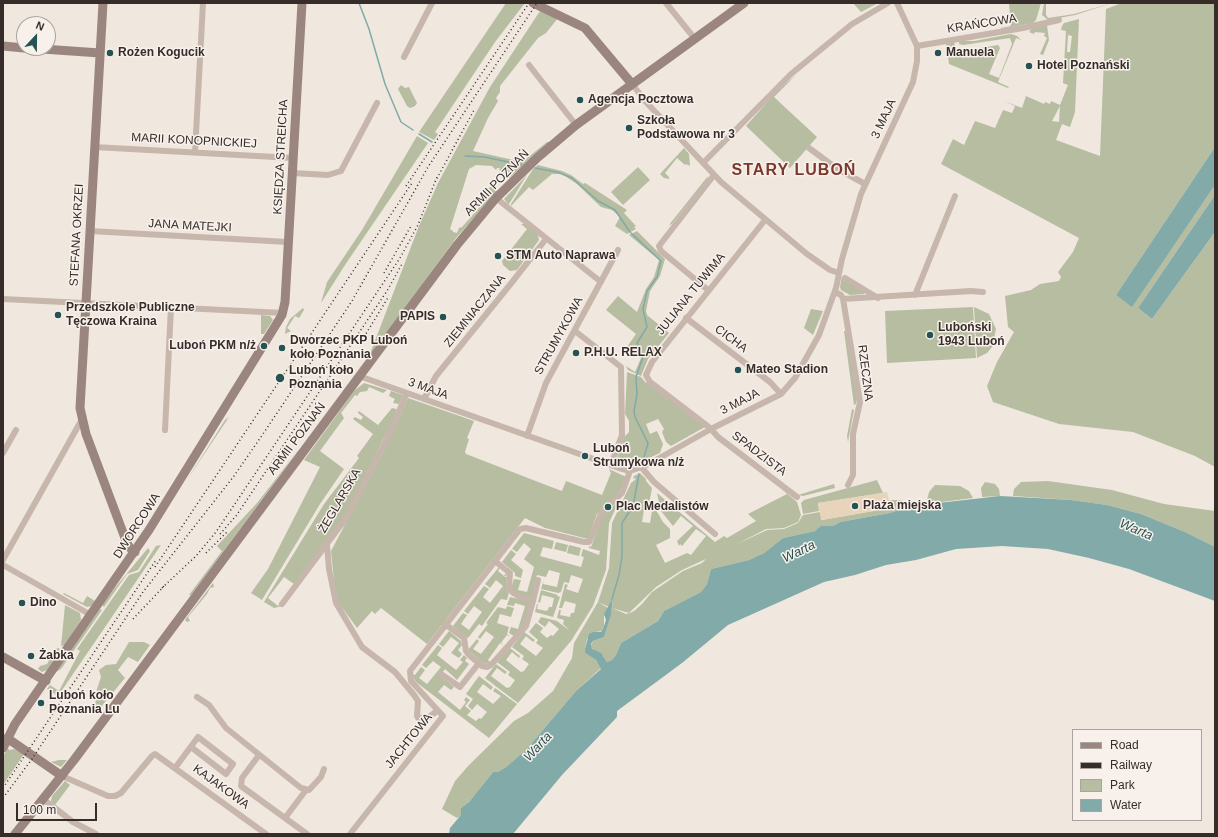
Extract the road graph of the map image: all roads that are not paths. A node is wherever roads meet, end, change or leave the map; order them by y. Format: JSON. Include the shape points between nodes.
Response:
{"nodes":[{"id":1,"x":103,"y":3,"type":"edge"},
{"id":2,"x":203,"y":3,"type":"edge"},
{"id":3,"x":302,"y":3,"type":"edge"},
{"id":4,"x":432,"y":3,"type":"edge"},
{"id":5,"x":533,"y":3,"type":"edge"},
{"id":6,"x":666,"y":3,"type":"edge"},
{"id":7,"x":744,"y":3,"type":"edge"},
{"id":8,"x":888,"y":3,"type":"edge"},
{"id":9,"x":897,"y":3,"type":"edge"},
{"id":10,"x":1059,"y":20,"type":"dead end"},
{"id":11,"x":695,"y":39,"type":"junction"},
{"id":12,"x":3,"y":46,"type":"edge"},
{"id":13,"x":916,"y":46,"type":"junction"},
{"id":14,"x":16,"y":47,"type":"edge"},
{"id":15,"x":56,"y":50,"type":"edge"},
{"id":16,"x":100,"y":53,"type":"junction"},
{"id":17,"x":404,"y":57,"type":"dead end"},
{"id":18,"x":529,"y":65,"type":"dead end"},
{"id":19,"x":632,"y":84,"type":"junction"},
{"id":20,"x":377,"y":104,"type":"dead end"},
{"id":21,"x":576,"y":125,"type":"junction"},
{"id":22,"x":94,"y":147,"type":"junction"},
{"id":23,"x":809,"y":148,"type":"dead end"},
{"id":24,"x":194,"y":152,"type":"junction"},
{"id":25,"x":293,"y":158,"type":"junction"},
{"id":26,"x":703,"y":163,"type":"junction"},
{"id":27,"x":292,"y":172,"type":"junction"},
{"id":28,"x":714,"y":175,"type":"junction"},
{"id":29,"x":865,"y":184,"type":"junction"},
{"id":30,"x":955,"y":196,"type":"dead end"},
{"id":31,"x":496,"y":198,"type":"junction"},
{"id":32,"x":765,"y":220,"type":"junction"},
{"id":33,"x":90,"y":231,"type":"junction"},
{"id":34,"x":546,"y":239,"type":"junction"},
{"id":35,"x":288,"y":242,"type":"junction"},
{"id":36,"x":618,"y":250,"type":"dead end"},
{"id":37,"x":839,"y":273,"type":"junction"},
{"id":38,"x":845,"y":278,"type":"dead end"},
{"id":39,"x":601,"y":282,"type":"junction"},
{"id":40,"x":708,"y":290,"type":"junction"},
{"id":41,"x":835,"y":292,"type":"junction"},
{"id":42,"x":983,"y":292,"type":"dead end"},
{"id":43,"x":916,"y":293,"type":"junction"},
{"id":44,"x":878,"y":298,"type":"junction"},
{"id":45,"x":3,"y":299,"type":"edge"},
{"id":46,"x":843,"y":299,"type":"junction"},
{"id":47,"x":85,"y":303,"type":"junction"},
{"id":48,"x":171,"y":307,"type":"junction"},
{"id":49,"x":283,"y":313,"type":"junction"},
{"id":50,"x":686,"y":318,"type":"junction"},
{"id":51,"x":575,"y":331,"type":"junction"},
{"id":52,"x":359,"y":376,"type":"junction"},
{"id":53,"x":653,"y":384,"type":"joint"},
{"id":54,"x":407,"y":393,"type":"junction"},
{"id":55,"x":781,"y":394,"type":"junction"},
{"id":56,"x":424,"y":399,"type":"junction"},
{"id":57,"x":81,"y":421,"type":"junction"},
{"id":58,"x":711,"y":429,"type":"junction"},
{"id":59,"x":16,"y":430,"type":"dead end"},
{"id":60,"x":165,"y":430,"type":"dead end"},
{"id":61,"x":527,"y":436,"type":"junction"},
{"id":62,"x":3,"y":453,"type":"edge"},
{"id":63,"x":611,"y":465,"type":"junction"},
{"id":64,"x":642,"y":468,"type":"junction"},
{"id":65,"x":630,"y":470,"type":"junction"},
{"id":66,"x":848,"y":485,"type":"dead end"},
{"id":67,"x":797,"y":497,"type":"dead end"},
{"id":68,"x":715,"y":534,"type":"dead end"},
{"id":69,"x":327,"y":545,"type":"junction"},
{"id":70,"x":135,"y":552,"type":"junction"},
{"id":71,"x":3,"y":560,"type":"edge"},
{"id":72,"x":495,"y":561,"type":"junction"},
{"id":73,"x":3,"y":565,"type":"edge"},
{"id":74,"x":538,"y":580,"type":"dead end"},
{"id":75,"x":533,"y":601,"type":"junction"},
{"id":76,"x":282,"y":604,"type":"dead end"},
{"id":77,"x":91,"y":616,"type":"junction"},
{"id":78,"x":445,"y":624,"type":"junction"},
{"id":79,"x":3,"y":657,"type":"edge"},
{"id":80,"x":479,"y":663,"type":"junction"},
{"id":81,"x":441,"y":674,"type":"dead end"},
{"id":82,"x":46,"y":681,"type":"junction"},
{"id":83,"x":196,"y":697,"type":"dead end"},
{"id":84,"x":437,"y":711,"type":"junction"},
{"id":85,"x":7,"y":738,"type":"junction"},
{"id":86,"x":191,"y":747,"type":"junction"},
{"id":87,"x":3,"y":748,"type":"edge"},
{"id":88,"x":259,"y":755,"type":"junction"},
{"id":89,"x":175,"y":768,"type":"junction"},
{"id":90,"x":324,"y":769,"type":"dead end"},
{"id":91,"x":62,"y":776,"type":"junction"},
{"id":92,"x":306,"y":790,"type":"junction"},
{"id":93,"x":43,"y":799,"type":"junction"},
{"id":94,"x":285,"y":818,"type":"junction"},
{"id":95,"x":15,"y":834,"type":"edge"},
{"id":96,"x":96,"y":834,"type":"edge"},
{"id":97,"x":266,"y":834,"type":"edge"},
{"id":98,"x":307,"y":834,"type":"edge"},
{"id":99,"x":350,"y":834,"type":"edge"}],
"edges":[{"from":1,"to":16,"type":"street","name":"STEFANA OKRZEI"},
{"from":2,"to":24,"type":"street"},
{"from":3,"to":25,"type":"street","name":"KSIĘDZA STREICHA"},
{"from":4,"to":17,"type":"street"},
{"from":5,"to":19,"type":"street","via":[[585,28]]},
{"from":6,"to":11,"type":"street"},
{"from":7,"to":11,"type":"street","name":"ARMII POZNAŃ"},
{"from":8,"to":26,"type":"street","via":[[852,24],[797,69]]},
{"from":9,"to":13,"type":"street","name":"3 MAJA"},
{"from":10,"to":13,"type":"street","name":"KRAŃCOWA"},
{"from":11,"to":19,"type":"street","name":"ARMII POZNAŃ"},
{"from":12,"to":14,"type":"street"},
{"from":13,"to":29,"type":"street","name":"3 MAJA","via":[[917,65],[913,82]]},
{"from":15,"to":16,"type":"street"},
{"from":16,"to":22,"type":"street","name":"STEFANA OKRZEI"},
{"from":18,"to":21,"type":"street"},
{"from":19,"to":21,"type":"street","name":"ARMII POZNAŃ"},
{"from":19,"to":26,"type":"street"},
{"from":20,"to":27,"type":"street","via":[[341,171],[328,174]]},
{"from":21,"to":31,"type":"street","name":"ARMII POZNAŃ"},
{"from":22,"to":24,"type":"street","name":"MARII KONOPNICKIEJ"},
{"from":22,"to":33,"type":"street","name":"STEFANA OKRZEI"},
{"from":23,"to":29,"type":"street","via":[[836,168]]},
{"from":24,"to":25,"type":"street","name":"MARII KONOPNICKIEJ"},
{"from":25,"to":27,"type":"street","name":"KSIĘDZA STREICHA"},
{"from":26,"to":28,"type":"street"},
{"from":27,"to":35,"type":"street","name":"KSIĘDZA STREICHA"},
{"from":28,"to":32,"type":"street"},
{"from":28,"to":40,"type":"street","via":[[659,246],[661,251]]},
{"from":29,"to":37,"type":"street","name":"3 MAJA","via":[[852,221]]},
{"from":30,"to":43,"type":"street"},
{"from":31,"to":34,"type":"street"},
{"from":31,"to":52,"type":"street","name":"ARMII POZNAŃ","via":[[457,245]]},
{"from":32,"to":37,"type":"street","via":[[807,254],[830,270]]},
{"from":32,"to":40,"type":"street","name":"JULIANA TUWIMA"},
{"from":33,"to":35,"type":"street","name":"JANA MATEJKI"},
{"from":33,"to":47,"type":"street","name":"STEFANA OKRZEI"},
{"from":34,"to":39,"type":"street"},
{"from":34,"to":56,"type":"street","name":"ZIEMNIACZANA","via":[[436,376]]},
{"from":35,"to":49,"type":"street","name":"KSIĘDZA STREICHA"},
{"from":36,"to":39,"type":"street","name":"STRUMYKOWA"},
{"from":37,"to":41,"type":"street","name":"3 MAJA"},
{"from":38,"to":44,"type":"street"},
{"from":39,"to":51,"type":"street","name":"STRUMYKOWA"},
{"from":40,"to":50,"type":"street","name":"JULIANA TUWIMA"},
{"from":41,"to":46,"type":"street"},
{"from":41,"to":55,"type":"street","name":"3 MAJA","via":[[809,354],[790,385]]},
{"from":42,"to":43,"type":"street"},
{"from":43,"to":44,"type":"street"},
{"from":44,"to":46,"type":"street"},
{"from":45,"to":47,"type":"street"},
{"from":46,"to":66,"type":"street","name":"RZECZNA","via":[[860,402],[853,434],[853,475]]},
{"from":47,"to":48,"type":"street"},
{"from":47,"to":57,"type":"street","name":"STEFANA OKRZEI"},
{"from":48,"to":49,"type":"street"},
{"from":48,"to":60,"type":"street"},
{"from":49,"to":70,"type":"street","name":"DWORCOWA","via":[[277,327]]},
{"from":50,"to":53,"type":"street","name":"JULIANA TUWIMA","via":[[648,368],[647,377]]},
{"from":50,"to":55,"type":"street","name":"CICHA","via":[[770,382]]},
{"from":51,"to":61,"type":"street","name":"STRUMYKOWA","via":[[546,383]]},
{"from":51,"to":63,"type":"street","via":[[622,367],[622,431]]},
{"from":52,"to":54,"type":"street","name":"3 MAJA"},
{"from":52,"to":91,"type":"street","name":"ARMII POZNAŃ"},
{"from":53,"to":58,"type":"street","name":"SPADZISTA"},
{"from":54,"to":56,"type":"street","name":"3 MAJA"},
{"from":54,"to":69,"type":"street","name":"ŻEGLARSKA","via":[[385,443],[346,518]]},
{"from":55,"to":58,"type":"street","name":"3 MAJA"},
{"from":56,"to":61,"type":"street","name":"3 MAJA"},
{"from":57,"to":70,"type":"street","name":"STEFANA OKRZEI","via":[[125,538]]},
{"from":57,"to":71,"type":"street"},
{"from":58,"to":64,"type":"street","name":"3 MAJA"},
{"from":58,"to":67,"type":"street","name":"SPADZISTA"},
{"from":59,"to":62,"type":"street"},
{"from":61,"to":63,"type":"street","name":"3 MAJA"},
{"from":63,"to":65,"type":"street","name":"3 MAJA"},
{"from":64,"to":65,"type":"street","name":"3 MAJA"},
{"from":64,"to":68,"type":"street","via":[[654,482]]},
{"from":65,"to":72,"type":"street","name":"JACHTOWA","via":[[622,493],[601,514],[589,542],[524,528],[518,531]]},
{"from":69,"to":76,"type":"street"},
{"from":69,"to":84,"type":"street","name":"ŻEGLARSKA","via":[[336,603],[362,647],[395,672],[414,695],[418,701],[418,718],[429,718]]},
{"from":70,"to":77,"type":"street","name":"DWORCOWA"},
{"from":72,"to":75,"type":"street","via":[[510,574],[509,586],[512,592]]},
{"from":72,"to":78,"type":"street","name":"JACHTOWA"},
{"from":73,"to":77,"type":"street"},
{"from":74,"to":75,"type":"street"},
{"from":75,"to":80,"type":"street","via":[[528,622],[491,666],[485,667]]},
{"from":77,"to":82,"type":"street","name":"DWORCOWA"},
{"from":78,"to":80,"type":"street","via":[[464,638],[467,654]]},
{"from":78,"to":84,"type":"street","name":"JACHTOWA","via":[[409,672],[411,681]]},
{"from":79,"to":82,"type":"street"},
{"from":80,"to":81,"type":"street","via":[[460,687]]},
{"from":82,"to":85,"type":"street","name":"DWORCOWA"},
{"from":83,"to":88,"type":"street","via":[[209,705],[226,728]]},
{"from":84,"to":99,"type":"street","name":"JACHTOWA","via":[[443,716]]},
{"from":85,"to":87,"type":"street","name":"DWORCOWA"},
{"from":85,"to":91,"type":"street"},
{"from":86,"to":86,"type":"street","via":[[198,736],[233,764],[226,774]]},
{"from":86,"to":89,"type":"street"},
{"from":88,"to":92,"type":"street"},
{"from":88,"to":94,"type":"street","via":[[242,778],[241,786]]},
{"from":89,"to":91,"type":"street","name":"KAJAKOWA","via":[[155,754],[121,793],[115,796],[108,796]]},
{"from":89,"to":97,"type":"street","name":"KAJAKOWA"},
{"from":90,"to":92,"type":"street","via":[[316,783]]},
{"from":91,"to":93,"type":"street","name":"ARMII POZNAŃ"},
{"from":92,"to":94,"type":"street"},
{"from":93,"to":95,"type":"street","name":"ARMII POZNAŃ"},
{"from":93,"to":96,"type":"street","via":[[73,822]]},
{"from":94,"to":98,"type":"street"}]}
